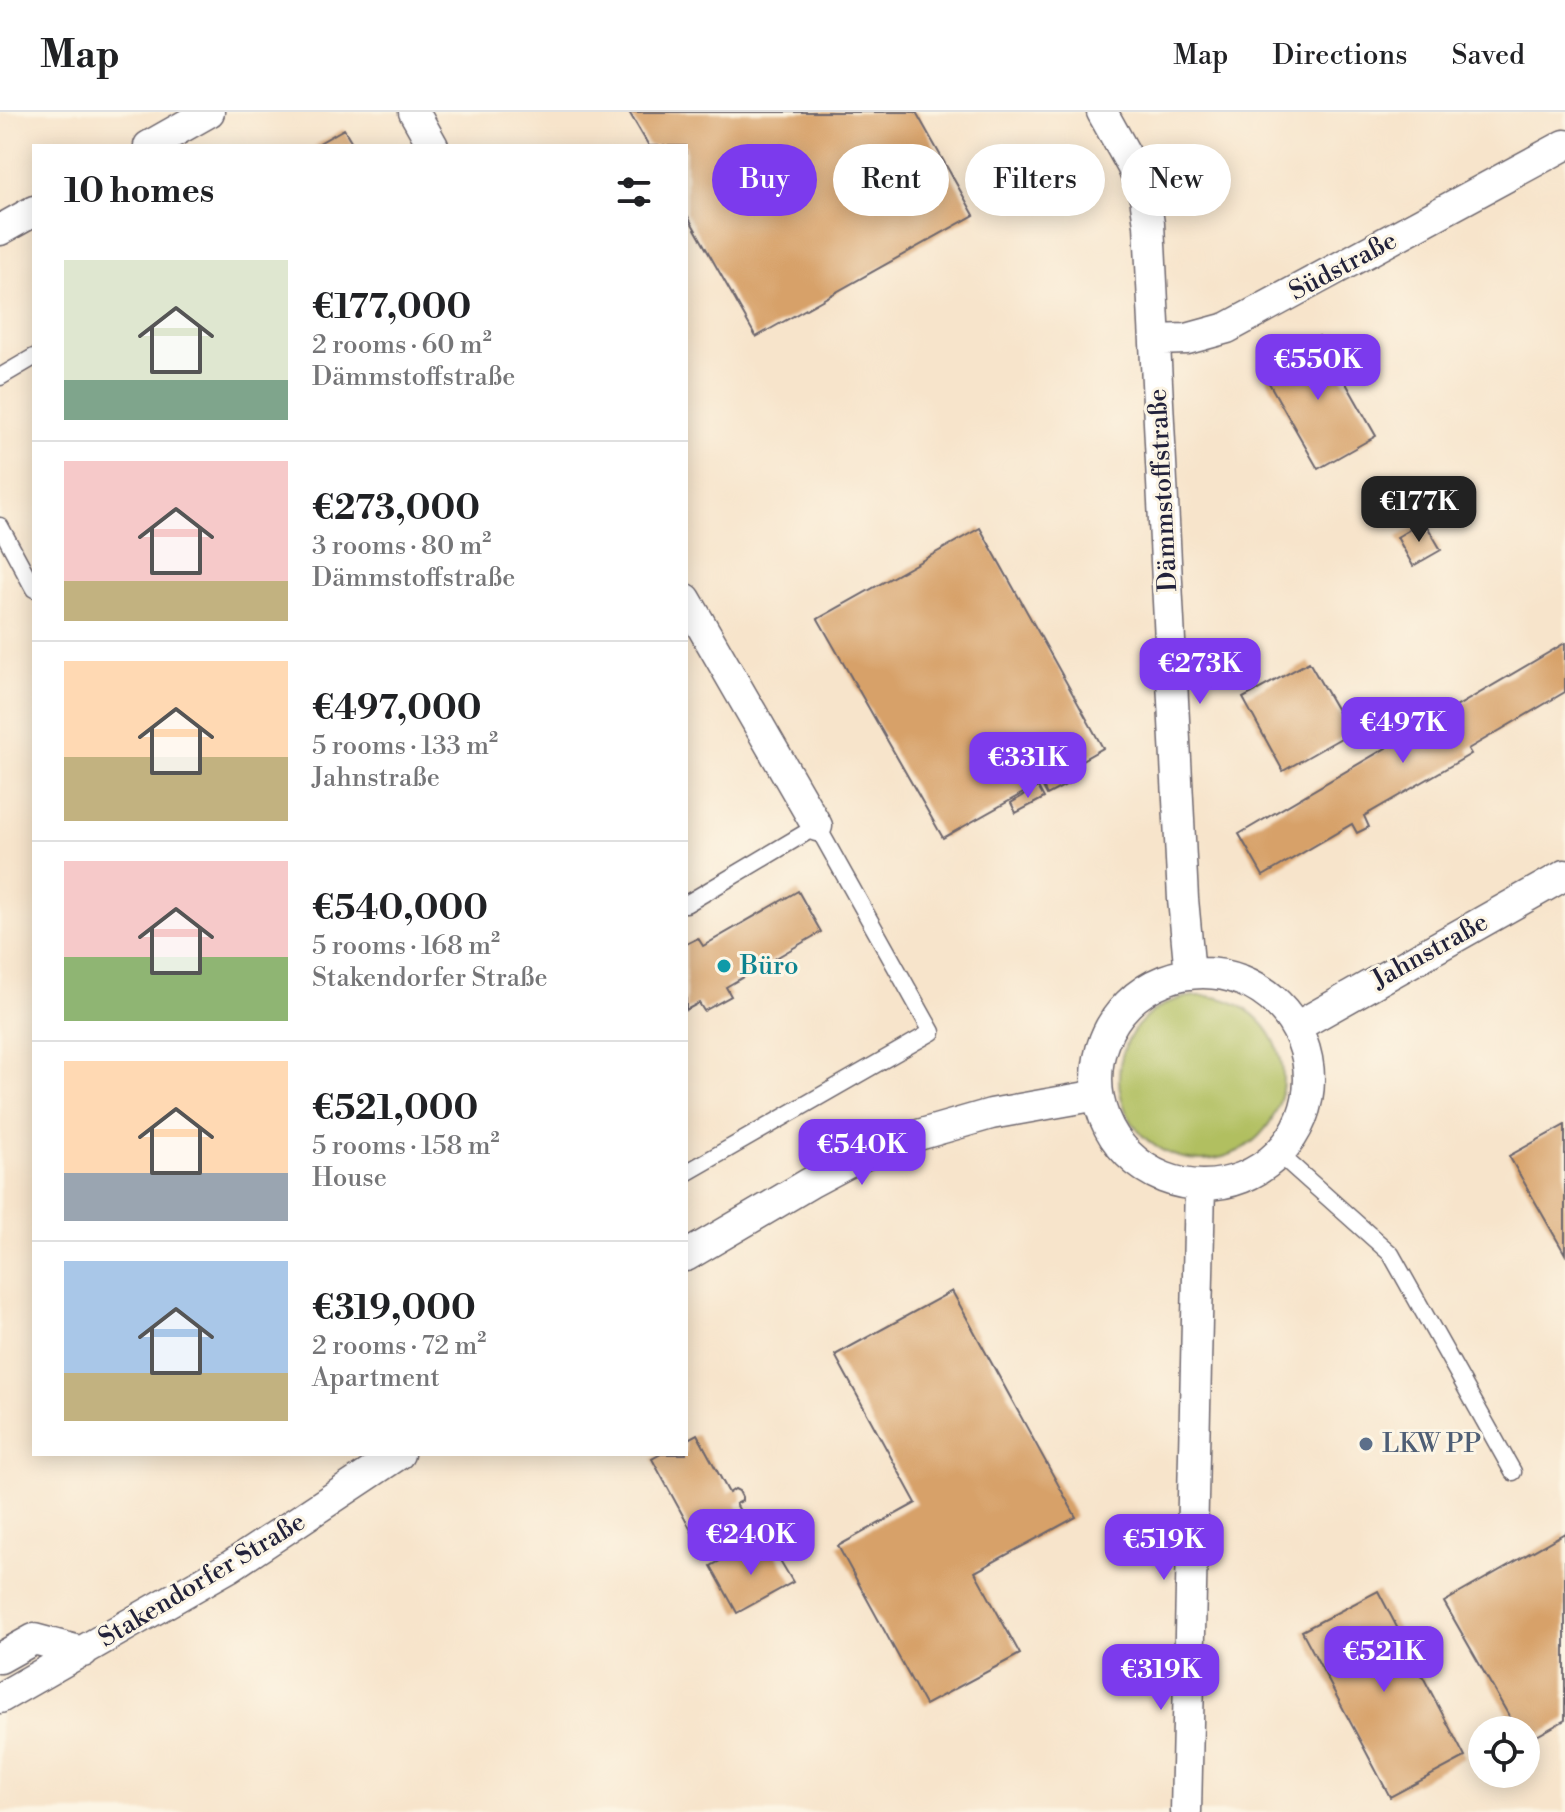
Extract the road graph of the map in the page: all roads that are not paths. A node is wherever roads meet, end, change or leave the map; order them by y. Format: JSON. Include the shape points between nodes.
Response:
{"nodes":[{"id":1,"x":209,"y":112,"type":"edge"},
{"id":2,"x":414,"y":112,"type":"edge"},
{"id":3,"x":1102,"y":112,"type":"edge"},
{"id":4,"x":153,"y":144,"type":"edge"},
{"id":5,"x":432,"y":144,"type":"edge"},
{"id":6,"x":1565,"y":145,"type":"edge"},
{"id":7,"x":32,"y":212,"type":"edge"},
{"id":8,"x":0,"y":230,"type":"edge"},
{"id":9,"x":1155,"y":340,"type":"junction"},
{"id":10,"x":32,"y":358,"type":"edge"},
{"id":11,"x":0,"y":377,"type":"edge"},
{"id":12,"x":0,"y":526,"type":"edge"},
{"id":13,"x":28,"y":564,"type":"edge"},
{"id":14,"x":688,"y":602,"type":"edge"},
{"id":15,"x":817,"y":826,"type":"junction"},
{"id":16,"x":1565,"y":875,"type":"edge"},
{"id":17,"x":688,"y":903,"type":"edge"},
{"id":18,"x":1190,"y":974,"type":"junction"},
{"id":19,"x":1296,"y":1027,"type":"junction"},
{"id":20,"x":1098,"y":1095,"type":"junction"},
{"id":21,"x":1278,"y":1153,"type":"junction"},
{"id":22,"x":688,"y":1172,"type":"edge"},
{"id":23,"x":1200,"y":1185,"type":"junction"},
{"id":24,"x":688,"y":1255,"type":"edge"},
{"id":25,"x":396,"y":1456,"type":"edge"},
{"id":26,"x":1513,"y":1472,"type":"dead end"},
{"id":27,"x":83,"y":1652,"type":"junction"},
{"id":28,"x":0,"y":1658,"type":"edge"},
{"id":29,"x":0,"y":1698,"type":"edge"},
{"id":30,"x":1186,"y":1812,"type":"edge"}],
"edges":[{"from":1,"to":4,"type":"street"},
{"from":2,"to":5,"type":"street"},
{"from":3,"to":9,"type":"street","name":"Dämmstoffstraße","via":[[1145,197]]},
{"from":6,"to":9,"type":"street","name":"Südstraße","via":[[1227,328],[1187,339]]},
{"from":7,"to":8,"type":"street"},
{"from":9,"to":18,"type":"street","name":"Dämmstoffstraße"},
{"from":10,"to":11,"type":"lane"},
{"from":12,"to":13,"type":"lane"},
{"from":14,"to":15,"type":"street"},
{"from":15,"to":17,"type":"lane"},
{"from":15,"to":22,"type":"lane","via":[[932,1032]]},
{"from":16,"to":19,"type":"street","name":"Jahnstraße"},
{"from":18,"to":19,"type":"street","via":[[1211,973],[1251,984]]},
{"from":18,"to":20,"type":"street","via":[[1154,985],[1124,1008],[1104,1040]]},
{"from":19,"to":21,"type":"street","via":[[1305,1048],[1308,1093],[1292,1136]]},
{"from":20,"to":23,"type":"street","via":[[1113,1135],[1133,1158],[1160,1175]]},
{"from":20,"to":24,"type":"street","via":[[991,1114],[901,1140],[810,1183]]},
{"from":21,"to":23,"type":"street","via":[[1242,1177]]},
{"from":21,"to":26,"type":"lane","via":[[1391,1254]]},
{"from":23,"to":30,"type":"street"},
{"from":25,"to":27,"type":"street","name":"Stakendorfer Straße","via":[[229,1567]]},
{"from":27,"to":28,"type":"street","via":[[34,1639]]},
{"from":27,"to":29,"type":"street","name":"Stakendorfer Straße"}]}
